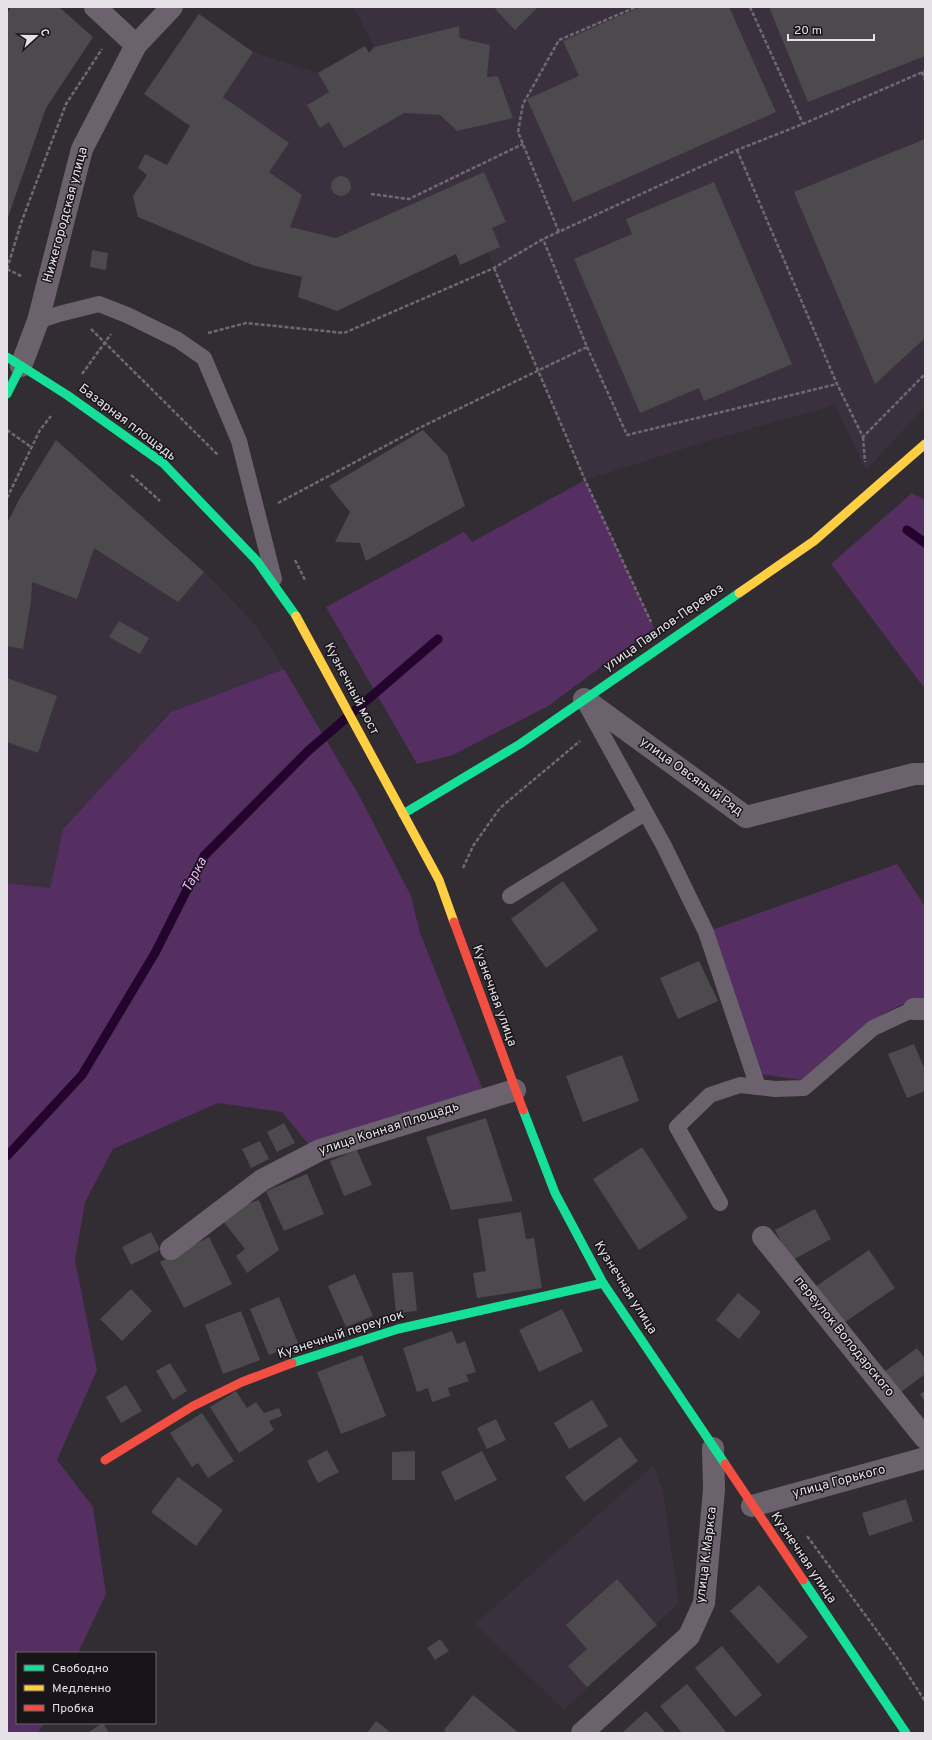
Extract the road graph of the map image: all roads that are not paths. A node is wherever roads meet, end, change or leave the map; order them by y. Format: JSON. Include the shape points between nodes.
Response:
{"nodes":[{"id":1,"x":95,"y":7,"type":"edge"},
{"id":2,"x":172,"y":7,"type":"edge"},
{"id":3,"x":136,"y":45,"type":"junction"},
{"id":4,"x":38,"y":321,"type":"junction"},
{"id":5,"x":14,"y":362,"type":"edge"},
{"id":6,"x":7,"y":394,"type":"edge"},
{"id":7,"x":925,"y":444,"type":"edge"},
{"id":8,"x":275,"y":583,"type":"junction"},
{"id":9,"x":299,"y":620,"type":"joint"},
{"id":10,"x":584,"y":699,"type":"junction"},
{"id":11,"x":925,"y":774,"type":"edge"},
{"id":12,"x":645,"y":813,"type":"junction"},
{"id":13,"x":404,"y":814,"type":"junction"},
{"id":14,"x":510,"y":896,"type":"dead end"},
{"id":15,"x":920,"y":1009,"type":"edge"},
{"id":16,"x":758,"y":1087,"type":"junction"},
{"id":17,"x":514,"y":1090,"type":"junction"},
{"id":18,"x":720,"y":1203,"type":"dead end"},
{"id":19,"x":763,"y":1237,"type":"dead end"},
{"id":20,"x":171,"y":1249,"type":"dead end"},
{"id":21,"x":603,"y":1283,"type":"junction"},
{"id":22,"x":925,"y":1438,"type":"edge"},
{"id":23,"x":714,"y":1448,"type":"junction"},
{"id":24,"x":925,"y":1458,"type":"edge"},
{"id":25,"x":105,"y":1460,"type":"dead end"},
{"id":26,"x":752,"y":1506,"type":"junction"},
{"id":27,"x":589,"y":1731,"type":"edge"},
{"id":28,"x":906,"y":1733,"type":"edge"}],
"edges":[{"from":1,"to":3,"type":"street"},
{"from":2,"to":3,"type":"street","name":"Нижегородская улица"},
{"from":3,"to":4,"type":"street","name":"Нижегородская улица","via":[[82,149]]},
{"from":4,"to":5,"type":"street","name":"Нижегородская улица"},
{"from":4,"to":8,"type":"lane","via":[[99,304],[178,340],[204,358],[239,441]]},
{"from":5,"to":6,"type":"main road","name":"Нижегородская улица"},
{"from":5,"to":8,"type":"main road","name":"Базарная площадь","via":[[67,394],[163,463]]},
{"from":7,"to":10,"type":"main road","name":"улица Павлов-Перевоз","via":[[814,541]]},
{"from":8,"to":9,"type":"main road","name":"Базарная площадь"},
{"from":9,"to":13,"type":"main road","name":"Кузнечный мост"},
{"from":10,"to":11,"type":"street","name":"улица Овсяный Ряд","via":[[746,817],[914,774]]},
{"from":10,"to":12,"type":"lane"},
{"from":10,"to":13,"type":"main road","name":"улица Павлов-Перевоз","via":[[520,744]]},
{"from":12,"to":14,"type":"lane"},
{"from":12,"to":16,"type":"lane","via":[[706,932]]},
{"from":13,"to":17,"type":"main road","name":"Кузнечная улица","via":[[439,880]]},
{"from":15,"to":16,"type":"lane","via":[[873,1028],[804,1088]]},
{"from":16,"to":18,"type":"lane","via":[[740,1085],[710,1095],[677,1126]]},
{"from":17,"to":20,"type":"street","name":"улица Конная Площадь","via":[[320,1150],[262,1180]]},
{"from":17,"to":21,"type":"main road","name":"Кузнечная улица","via":[[555,1193]]},
{"from":19,"to":22,"type":"street","name":"переулок Володарского"},
{"from":21,"to":23,"type":"main road","name":"Кузнечная улица"},
{"from":21,"to":25,"type":"main road","name":"Кузнечный переулок","via":[[398,1329],[326,1351],[235,1385],[194,1406]]},
{"from":23,"to":26,"type":"main road","name":"Кузнечная улица"},
{"from":23,"to":27,"type":"street","name":"улица К.Маркса","via":[[714,1488],[704,1603],[689,1636]]},
{"from":24,"to":26,"type":"street","name":"улица Горького"},
{"from":26,"to":28,"type":"main road","name":"Кузнечная улица"}]}
